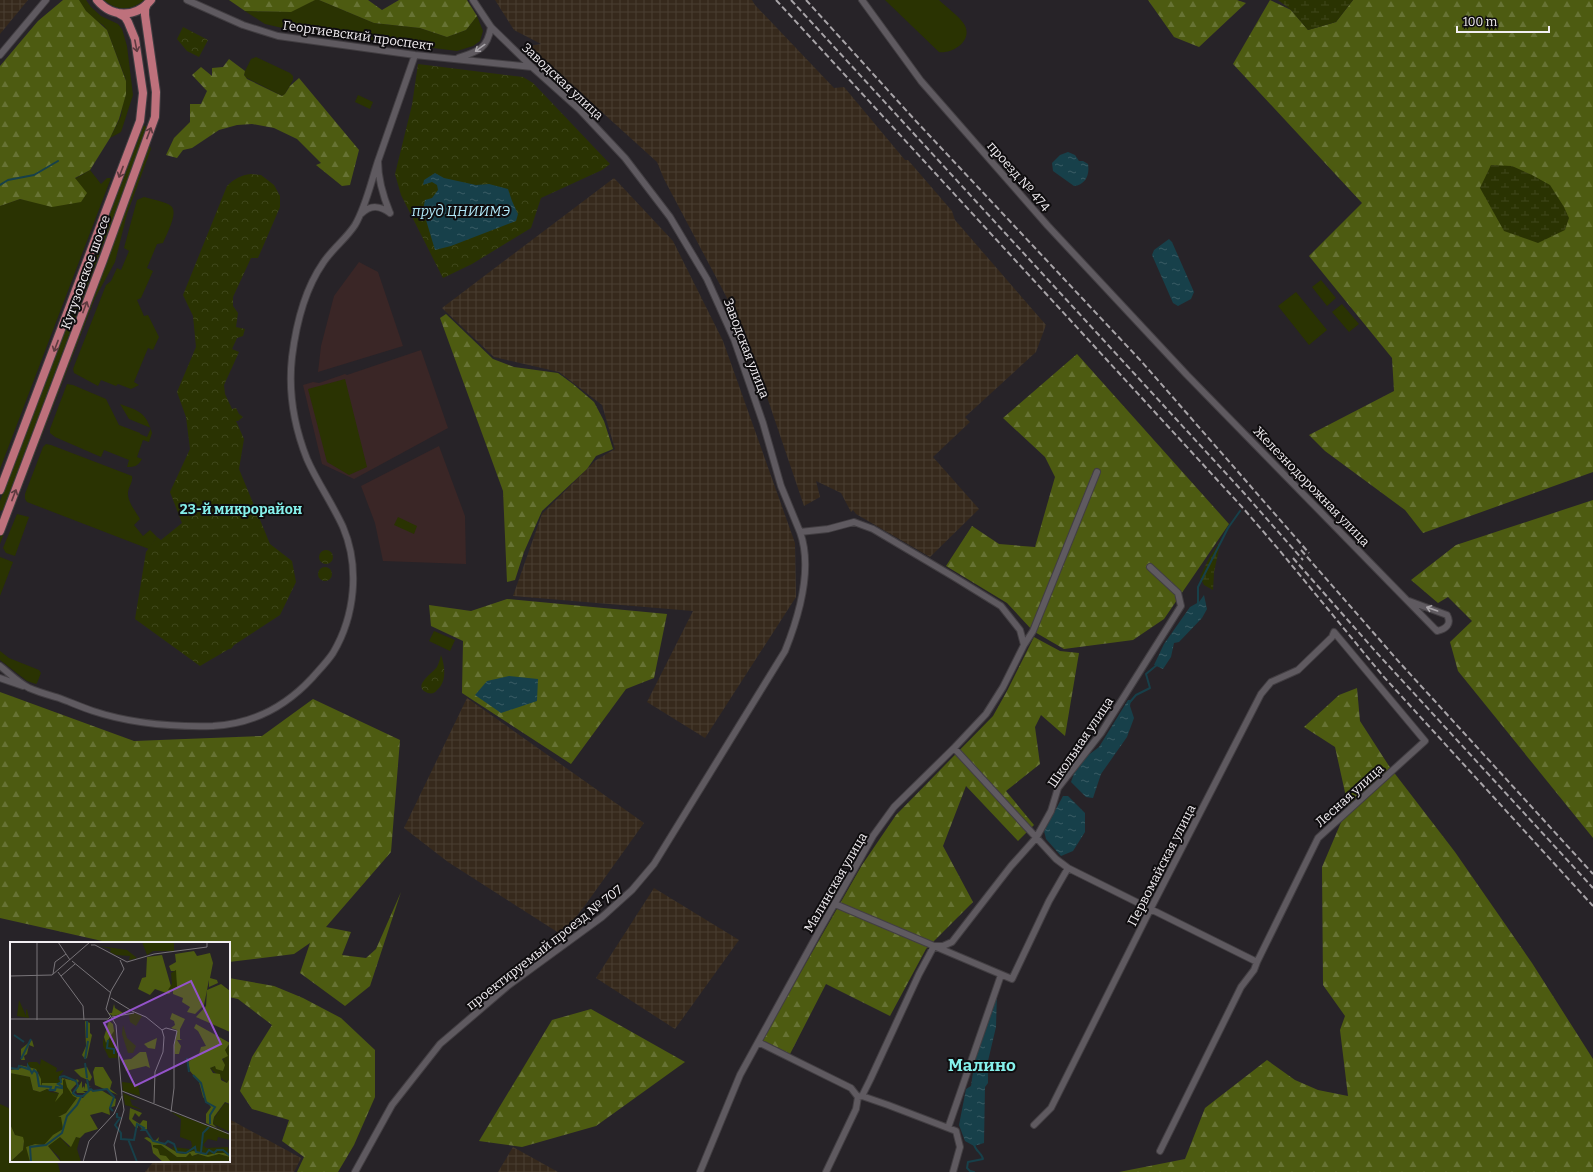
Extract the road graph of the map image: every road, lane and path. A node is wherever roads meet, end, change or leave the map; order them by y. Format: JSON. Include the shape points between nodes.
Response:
{"nodes":[{"id":1,"x":46,"y":0,"type":"edge"},
{"id":2,"x":97,"y":0,"type":"edge"},
{"id":3,"x":187,"y":0,"type":"edge"},
{"id":4,"x":473,"y":0,"type":"edge"},
{"id":5,"x":862,"y":0,"type":"edge"},
{"id":6,"x":149,"y":2,"type":"edge"},
{"id":7,"x":118,"y":14,"type":"junction"},
{"id":8,"x":491,"y":27,"type":"junction"},
{"id":9,"x":0,"y":55,"type":"edge"},
{"id":10,"x":415,"y":55,"type":"junction"},
{"id":11,"x":457,"y":58,"type":"junction"},
{"id":12,"x":532,"y":67,"type":"junction"},
{"id":13,"x":378,"y":161,"type":"junction"},
{"id":14,"x":360,"y":215,"type":"junction"},
{"id":15,"x":1171,"y":357,"type":"joint"},
{"id":16,"x":1097,"y":472,"type":"dead end"},
{"id":17,"x":0,"y":490,"type":"edge"},
{"id":18,"x":0,"y":531,"type":"edge"},
{"id":19,"x":800,"y":532,"type":"junction"},
{"id":20,"x":1150,"y":567,"type":"dead end"},
{"id":21,"x":1409,"y":601,"type":"junction"},
{"id":22,"x":1024,"y":645,"type":"junction"},
{"id":23,"x":0,"y":666,"type":"edge"},
{"id":24,"x":0,"y":678,"type":"edge"},
{"id":25,"x":28,"y":688,"type":"junction"},
{"id":26,"x":1425,"y":740,"type":"joint"},
{"id":27,"x":954,"y":748,"type":"junction"},
{"id":28,"x":1036,"y":838,"type":"junction"},
{"id":29,"x":1068,"y":868,"type":"junction"},
{"id":30,"x":836,"y":904,"type":"junction"},
{"id":31,"x":1150,"y":910,"type":"junction"},
{"id":32,"x":934,"y":946,"type":"junction"},
{"id":33,"x":1257,"y":962,"type":"junction"},
{"id":34,"x":1001,"y":975,"type":"junction"},
{"id":35,"x":758,"y":1042,"type":"junction"},
{"id":36,"x":860,"y":1096,"type":"junction"},
{"id":37,"x":1034,"y":1125,"type":"dead end"},
{"id":38,"x":948,"y":1128,"type":"junction"},
{"id":39,"x":1160,"y":1152,"type":"dead end"},
{"id":40,"x":355,"y":1172,"type":"edge"},
{"id":41,"x":700,"y":1172,"type":"edge"},
{"id":42,"x":826,"y":1172,"type":"edge"},
{"id":43,"x":953,"y":1172,"type":"edge"}],
"edges":[{"from":1,"to":9,"type":"street"},
{"from":2,"to":7,"type":"main road","name":"Кутузовское шоссе"},
{"from":3,"to":10,"type":"street","name":"Георгиевский проспект","via":[[243,25],[278,36]]},
{"from":4,"to":8,"type":"street","name":"Заводская улица"},
{"from":5,"to":15,"type":"street","name":"проезд № 474","via":[[925,85],[1048,226]]},
{"from":6,"to":7,"type":"main road","via":[[137,11]]},
{"from":18,"to":6,"type":"main road","name":"Кутузовское шоссе","one_way":true,"via":[[155,117],[156,92],[145,15]]},
{"from":7,"to":17,"type":"main road","name":"Кутузовское шоссе","one_way":true,"via":[[128,22],[135,39],[143,93],[140,121]]},
{"from":8,"to":11,"type":"street","one_way":true,"via":[[486,44],[478,51]]},
{"from":8,"to":12,"type":"street","name":"Заводская улица"},
{"from":10,"to":11,"type":"street","name":"Георгиевский проспект"},
{"from":10,"to":13,"type":"street"},
{"from":11,"to":12,"type":"street","name":"Георгиевский проспект"},
{"from":12,"to":19,"type":"street","name":"Заводская улица","via":[[579,109],[625,158],[670,217],[707,279],[734,339],[781,486]]},
{"from":13,"to":14,"type":"street"},
{"from":13,"to":14,"type":"street","via":[[383,197],[390,213],[372,207]]},
{"from":14,"to":25,"type":"street","via":[[347,236],[323,263],[307,293],[292,357],[292,399],[297,430],[308,461],[344,529],[351,554],[351,608],[330,658],[306,685],[279,706],[245,721],[220,725],[181,726],[136,721],[94,712]]},
{"from":15,"to":21,"type":"street","name":"Железнодорожная улица"},
{"from":16,"to":22,"type":"street","name":"Малинская улица","via":[[1033,631]]},
{"from":19,"to":22,"type":"street","via":[[828,529],[854,522],[873,529],[1001,606],[1020,630]]},
{"from":19,"to":40,"type":"street","name":"проектируемый проезд № 707","via":[[804,542],[804,584],[795,626],[785,651],[654,864],[632,890],[602,917],[509,985],[440,1044],[392,1105]]},
{"from":20,"to":28,"type":"street","name":"Школьная улица","via":[[1178,593],[1181,606],[1101,733],[1058,788],[1051,812]]},
{"from":21,"to":21,"type":"street","name":"Железнодорожная улица","one_way":true,"via":[[1437,631],[1444,630],[1448,625],[1447,614]]},
{"from":22,"to":27,"type":"street","name":"Малинская улица","via":[[1003,688],[986,714]]},
{"from":23,"to":25,"type":"street"},
{"from":24,"to":25,"type":"street"},
{"from":26,"to":31,"type":"street","name":"Первомайская улица","via":[[1334,632],[1298,670],[1271,682],[1262,694]]},
{"from":26,"to":33,"type":"street","name":"Лесная улица","via":[[1318,838]]},
{"from":27,"to":28,"type":"street"},
{"from":27,"to":30,"type":"street","name":"Малинская улица","via":[[894,807],[873,836]]},
{"from":28,"to":29,"type":"street"},
{"from":28,"to":32,"type":"street","name":"Школьная улица","via":[[1010,866],[952,942]]},
{"from":29,"to":31,"type":"street"},
{"from":29,"to":34,"type":"street","via":[[1049,901],[1012,979]]},
{"from":30,"to":32,"type":"street"},
{"from":30,"to":35,"type":"street","name":"Малинская улица"},
{"from":31,"to":33,"type":"street"},
{"from":31,"to":37,"type":"street","name":"Первомайская улица","via":[[1051,1108]]},
{"from":32,"to":34,"type":"street"},
{"from":32,"to":36,"type":"street"},
{"from":33,"to":39,"type":"street","name":"Лесная улица","via":[[1241,987]]},
{"from":34,"to":38,"type":"street"},
{"from":35,"to":36,"type":"street","via":[[851,1088]]},
{"from":35,"to":41,"type":"street","name":"Малинская улица","via":[[740,1075]]},
{"from":36,"to":38,"type":"street"},
{"from":36,"to":42,"type":"street"},
{"from":38,"to":43,"type":"street","via":[[956,1131],[960,1148]]}]}
